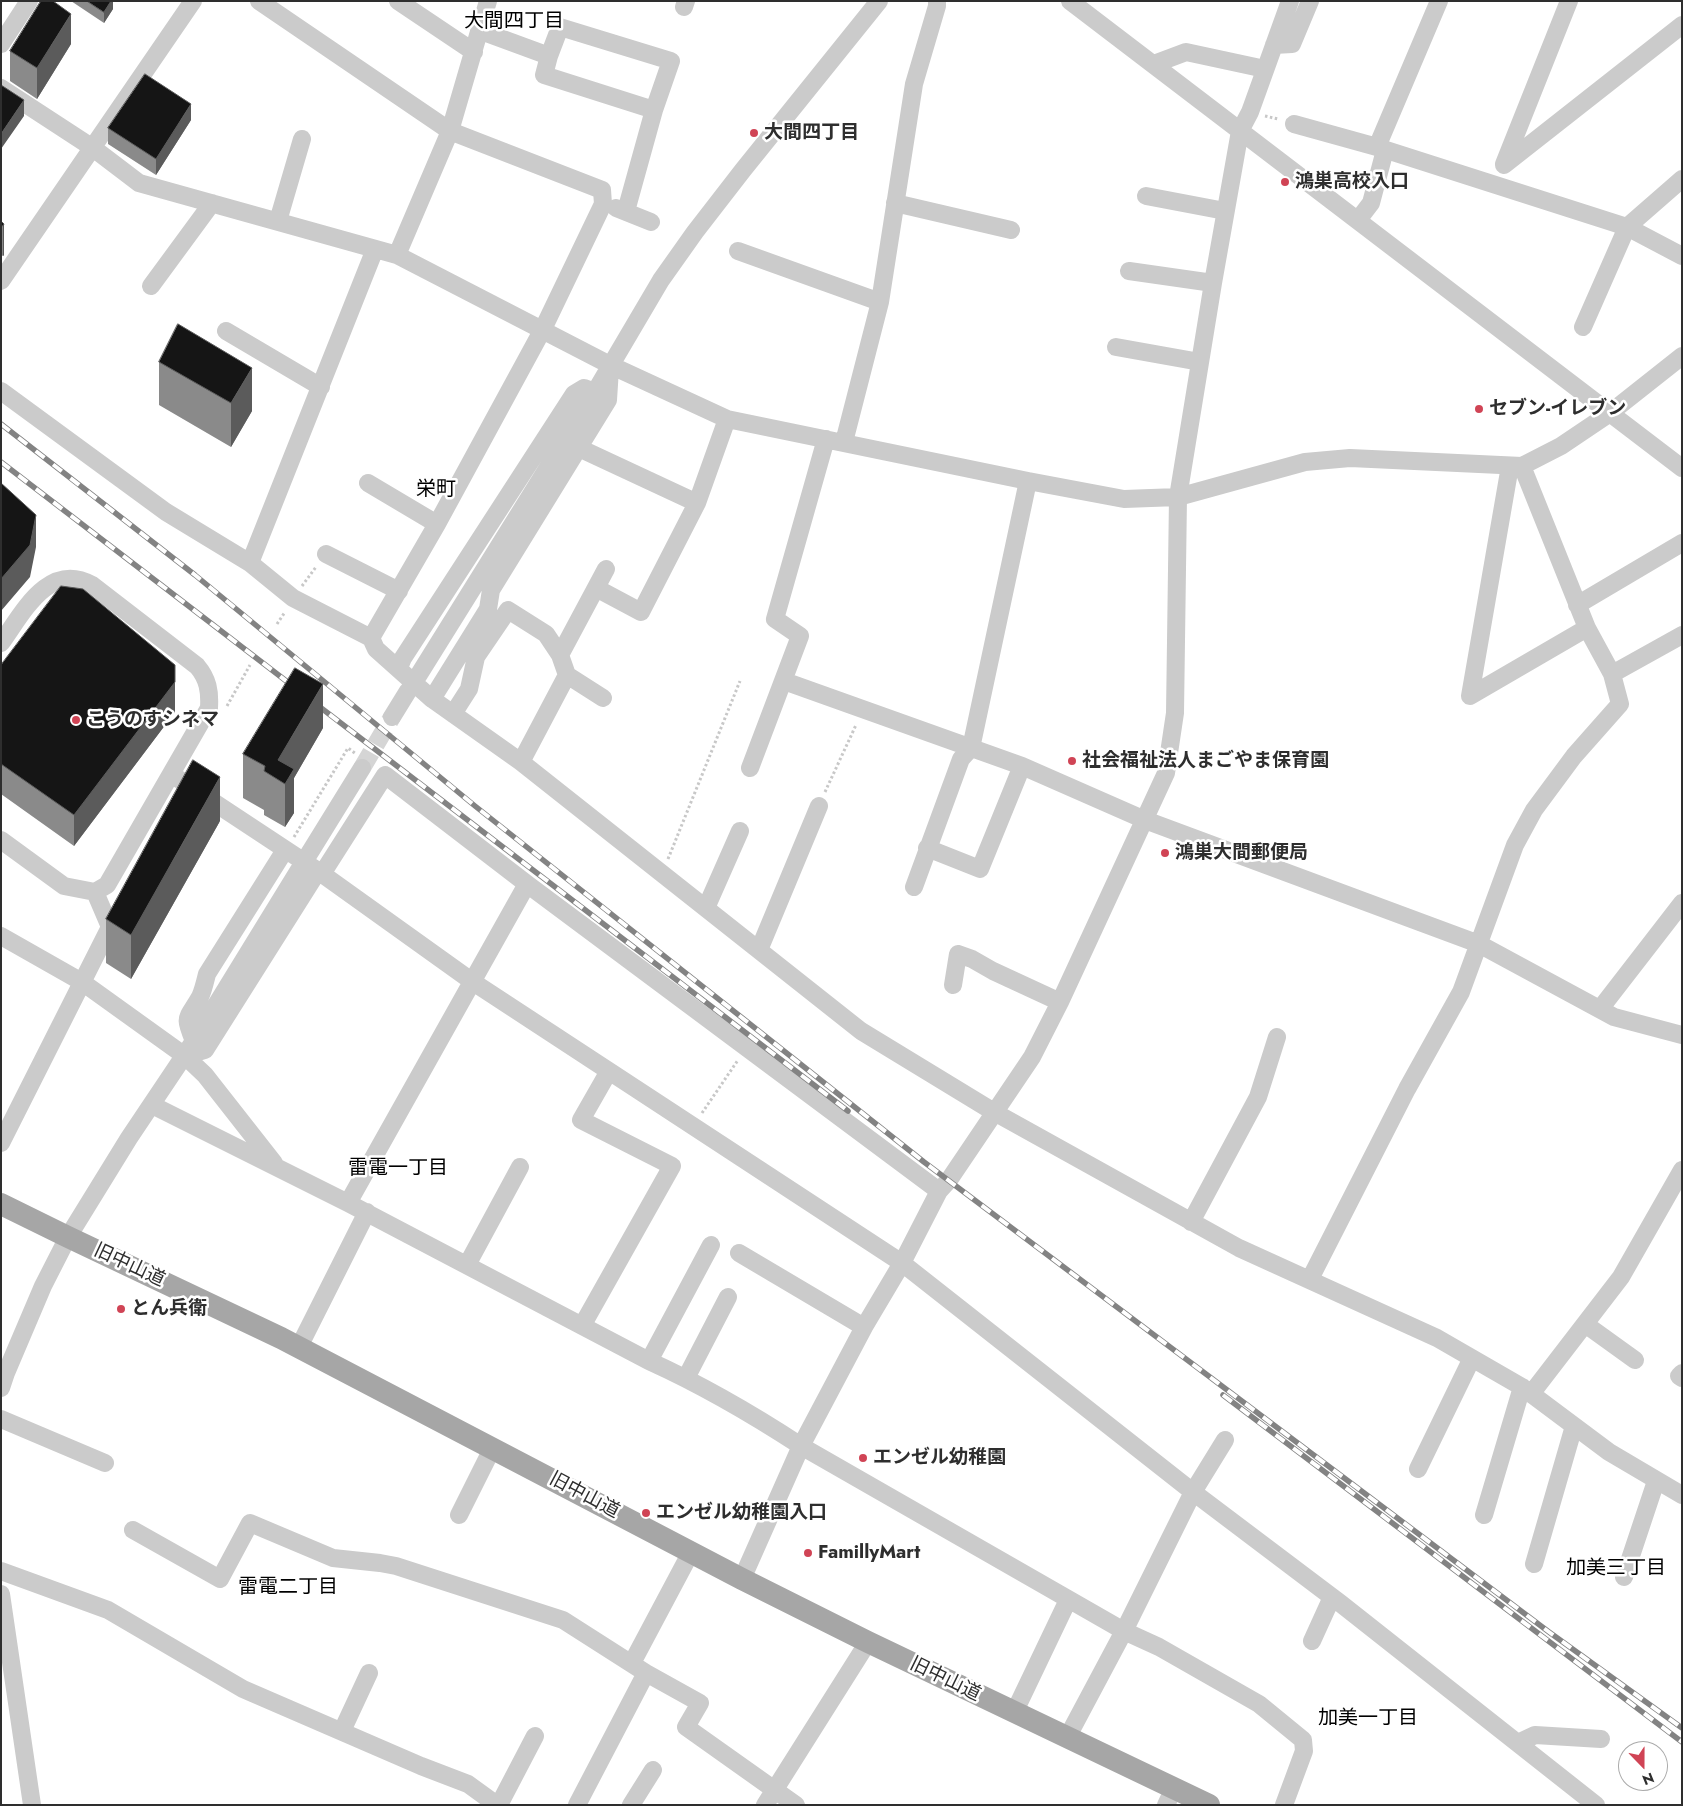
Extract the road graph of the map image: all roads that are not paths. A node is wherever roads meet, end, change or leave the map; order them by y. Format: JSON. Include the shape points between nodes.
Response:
{"nodes":[{"id":1,"x":29,"y":1,"type":"edge"},
{"id":2,"x":193,"y":1,"type":"edge"},
{"id":3,"x":259,"y":1,"type":"edge"},
{"id":4,"x":398,"y":1,"type":"edge"},
{"id":5,"x":488,"y":1,"type":"edge"},
{"id":6,"x":880,"y":1,"type":"edge"},
{"id":7,"x":937,"y":1,"type":"edge"},
{"id":8,"x":1070,"y":1,"type":"edge"},
{"id":9,"x":1290,"y":1,"type":"edge"},
{"id":10,"x":1310,"y":1,"type":"edge"},
{"id":11,"x":1440,"y":1,"type":"edge"},
{"id":12,"x":1569,"y":1,"type":"edge"},
{"id":13,"x":279,"y":7,"type":"edge"},
{"id":14,"x":1682,"y":24,"type":"edge"},
{"id":15,"x":481,"y":30,"type":"junction"},
{"id":16,"x":1,"y":44,"type":"edge"},
{"id":17,"x":1274,"y":45,"type":"junction"},
{"id":18,"x":474,"y":52,"type":"junction"},
{"id":19,"x":548,"y":56,"type":"junction"},
{"id":20,"x":1154,"y":64,"type":"junction"},
{"id":21,"x":1265,"y":69,"type":"junction"},
{"id":22,"x":1,"y":88,"type":"edge"},
{"id":23,"x":654,"y":110,"type":"junction"},
{"id":24,"x":1294,"y":124,"type":"road end"},
{"id":25,"x":450,"y":131,"type":"junction"},
{"id":26,"x":1240,"y":131,"type":"junction"},
{"id":27,"x":302,"y":138,"type":"dead end"},
{"id":28,"x":93,"y":148,"type":"junction"},
{"id":29,"x":1381,"y":148,"type":"junction"},
{"id":30,"x":1504,"y":165,"type":"junction"},
{"id":31,"x":1682,"y":179,"type":"edge"},
{"id":32,"x":1494,"y":185,"type":"junction"},
{"id":33,"x":1146,"y":196,"type":"dead end"},
{"id":34,"x":212,"y":203,"type":"junction"},
{"id":35,"x":895,"y":203,"type":"junction"},
{"id":36,"x":604,"y":204,"type":"junction"},
{"id":37,"x":626,"y":211,"type":"junction"},
{"id":38,"x":1225,"y":211,"type":"junction"},
{"id":39,"x":1358,"y":220,"type":"junction"},
{"id":40,"x":278,"y":221,"type":"junction"},
{"id":41,"x":651,"y":222,"type":"dead end"},
{"id":42,"x":1627,"y":227,"type":"junction"},
{"id":43,"x":1011,"y":230,"type":"dead end"},
{"id":44,"x":375,"y":249,"type":"junction"},
{"id":45,"x":738,"y":251,"type":"dead end"},
{"id":46,"x":397,"y":255,"type":"junction"},
{"id":47,"x":1682,"y":256,"type":"edge"},
{"id":48,"x":1129,"y":271,"type":"dead end"},
{"id":49,"x":1,"y":281,"type":"edge"},
{"id":50,"x":1212,"y":283,"type":"junction"},
{"id":51,"x":151,"y":286,"type":"dead end"},
{"id":52,"x":880,"y":302,"type":"junction"},
{"id":53,"x":1583,"y":327,"type":"dead end"},
{"id":54,"x":542,"y":329,"type":"junction"},
{"id":55,"x":226,"y":331,"type":"dead end"},
{"id":56,"x":1116,"y":347,"type":"dead end"},
{"id":57,"x":1682,"y":356,"type":"edge"},
{"id":58,"x":1200,"y":362,"type":"junction"},
{"id":59,"x":610,"y":365,"type":"junction"},
{"id":60,"x":320,"y":386,"type":"junction"},
{"id":61,"x":1,"y":391,"type":"edge"},
{"id":62,"x":595,"y":392,"type":"junction"},
{"id":63,"x":1610,"y":413,"type":"junction"},
{"id":64,"x":727,"y":419,"type":"junction"},
{"id":65,"x":826,"y":439,"type":"junction"},
{"id":66,"x":844,"y":442,"type":"junction"},
{"id":67,"x":579,"y":448,"type":"junction"},
{"id":68,"x":1516,"y":466,"type":"junction"},
{"id":69,"x":1682,"y":468,"type":"edge"},
{"id":70,"x":1028,"y":481,"type":"junction"},
{"id":71,"x":368,"y":483,"type":"dead end"},
{"id":72,"x":1178,"y":496,"type":"junction"},
{"id":73,"x":697,"y":503,"type":"junction"},
{"id":74,"x":437,"y":524,"type":"junction"},
{"id":75,"x":1682,"y":543,"type":"edge"},
{"id":76,"x":326,"y":554,"type":"dead end"},
{"id":77,"x":250,"y":563,"type":"junction"},
{"id":78,"x":606,"y":569,"type":"dead end"},
{"id":79,"x":596,"y":588,"type":"junction"},
{"id":80,"x":399,"y":590,"type":"junction"},
{"id":81,"x":1577,"y":605,"type":"junction"},
{"id":82,"x":1586,"y":628,"type":"junction"},
{"id":83,"x":1682,"y":635,"type":"edge"},
{"id":84,"x":371,"y":638,"type":"junction"},
{"id":85,"x":1,"y":643,"type":"edge"},
{"id":86,"x":560,"y":655,"type":"junction"},
{"id":87,"x":399,"y":668,"type":"junction"},
{"id":88,"x":1612,"y":674,"type":"junction"},
{"id":89,"x":567,"y":675,"type":"junction"},
{"id":90,"x":418,"y":676,"type":"dead end"},
{"id":91,"x":784,"y":681,"type":"junction"},
{"id":92,"x":408,"y":691,"type":"dead end"},
{"id":93,"x":603,"y":698,"type":"dead end"},
{"id":94,"x":432,"y":699,"type":"junction"},
{"id":95,"x":453,"y":714,"type":"junction"},
{"id":96,"x":392,"y":717,"type":"tunnel mouth"},
{"id":97,"x":971,"y":748,"type":"junction"},
{"id":98,"x":522,"y":762,"type":"junction"},
{"id":99,"x":1022,"y":766,"type":"junction"},
{"id":100,"x":362,"y":768,"type":"tunnel mouth"},
{"id":101,"x":750,"y":768,"type":"dead end"},
{"id":102,"x":171,"y":774,"type":"junction"},
{"id":103,"x":819,"y":806,"type":"road end"},
{"id":104,"x":1145,"y":820,"type":"junction"},
{"id":105,"x":740,"y":831,"type":"dead end"},
{"id":106,"x":1,"y":840,"type":"edge"},
{"id":107,"x":927,"y":848,"type":"junction"},
{"id":108,"x":285,"y":850,"type":"junction"},
{"id":109,"x":311,"y":868,"type":"junction"},
{"id":110,"x":527,"y":884,"type":"junction"},
{"id":111,"x":914,"y":887,"type":"dead end"},
{"id":112,"x":95,"y":892,"type":"junction"},
{"id":113,"x":1682,"y":903,"type":"edge"},
{"id":114,"x":706,"y":908,"type":"junction"},
{"id":115,"x":1,"y":936,"type":"edge"},
{"id":116,"x":1479,"y":944,"type":"junction"},
{"id":117,"x":759,"y":950,"type":"junction"},
{"id":118,"x":82,"y":982,"type":"junction"},
{"id":119,"x":473,"y":982,"type":"junction"},
{"id":120,"x":953,"y":985,"type":"dead end"},
{"id":121,"x":1060,"y":1002,"type":"junction"},
{"id":122,"x":1600,"y":1010,"type":"junction"},
{"id":123,"x":1682,"y":1035,"type":"edge"},
{"id":124,"x":1276,"y":1037,"type":"dead end"},
{"id":125,"x":190,"y":1049,"type":"junction"},
{"id":126,"x":609,"y":1071,"type":"junction"},
{"id":127,"x":152,"y":1105,"type":"junction"},
{"id":128,"x":994,"y":1112,"type":"junction"},
{"id":129,"x":1,"y":1143,"type":"edge"},
{"id":130,"x":278,"y":1167,"type":"junction"},
{"id":131,"x":520,"y":1167,"type":"dead end"},
{"id":132,"x":1682,"y":1170,"type":"edge"},
{"id":133,"x":939,"y":1191,"type":"junction"},
{"id":134,"x":348,"y":1202,"type":"junction"},
{"id":135,"x":1,"y":1204,"type":"edge"},
{"id":136,"x":367,"y":1212,"type":"junction"},
{"id":137,"x":1191,"y":1222,"type":"junction"},
{"id":138,"x":68,"y":1237,"type":"junction"},
{"id":139,"x":711,"y":1245,"type":"dead end"},
{"id":140,"x":739,"y":1253,"type":"dead end"},
{"id":141,"x":902,"y":1263,"type":"junction"},
{"id":142,"x":468,"y":1266,"type":"junction"},
{"id":143,"x":1310,"y":1279,"type":"junction"},
{"id":144,"x":728,"y":1297,"type":"dead end"},
{"id":145,"x":1585,"y":1324,"type":"junction"},
{"id":146,"x":582,"y":1326,"type":"junction"},
{"id":147,"x":864,"y":1327,"type":"junction"},
{"id":148,"x":299,"y":1347,"type":"junction"},
{"id":149,"x":1472,"y":1358,"type":"junction"},
{"id":150,"x":1635,"y":1360,"type":"dead end"},
{"id":151,"x":649,"y":1361,"type":"junction"},
{"id":152,"x":1682,"y":1373,"type":"edge"},
{"id":153,"x":686,"y":1378,"type":"junction"},
{"id":154,"x":1682,"y":1378,"type":"edge"},
{"id":155,"x":1,"y":1388,"type":"edge"},
{"id":156,"x":1527,"y":1390,"type":"junction"},
{"id":157,"x":1,"y":1419,"type":"edge"},
{"id":158,"x":1574,"y":1426,"type":"junction"},
{"id":159,"x":1225,"y":1440,"type":"dead end"},
{"id":160,"x":800,"y":1446,"type":"junction"},
{"id":161,"x":492,"y":1448,"type":"junction"},
{"id":162,"x":105,"y":1463,"type":"dead end"},
{"id":163,"x":1418,"y":1468,"type":"dead end"},
{"id":164,"x":1656,"y":1481,"type":"junction"},
{"id":165,"x":1193,"y":1492,"type":"junction"},
{"id":166,"x":1682,"y":1495,"type":"edge"},
{"id":167,"x":459,"y":1515,"type":"dead end"},
{"id":168,"x":1484,"y":1515,"type":"dead end"},
{"id":169,"x":133,"y":1530,"type":"dead end"},
{"id":170,"x":691,"y":1552,"type":"junction"},
{"id":171,"x":1534,"y":1564,"type":"dead end"},
{"id":172,"x":1,"y":1571,"type":"edge"},
{"id":173,"x":1624,"y":1576,"type":"dead end"},
{"id":174,"x":742,"y":1579,"type":"junction"},
{"id":175,"x":1,"y":1594,"type":"edge"},
{"id":176,"x":1332,"y":1597,"type":"junction"},
{"id":177,"x":1068,"y":1600,"type":"junction"},
{"id":178,"x":1124,"y":1631,"type":"junction"},
{"id":179,"x":1312,"y":1641,"type":"dead end"},
{"id":180,"x":868,"y":1642,"type":"junction"},
{"id":181,"x":639,"y":1668,"type":"junction"},
{"id":182,"x":369,"y":1673,"type":"dead end"},
{"id":183,"x":1014,"y":1713,"type":"junction"},
{"id":184,"x":342,"y":1731,"type":"junction"},
{"id":185,"x":535,"y":1736,"type":"dead end"},
{"id":186,"x":1067,"y":1738,"type":"junction"},
{"id":187,"x":1602,"y":1739,"type":"dead end"},
{"id":188,"x":1518,"y":1743,"type":"junction"},
{"id":189,"x":653,"y":1770,"type":"dead end"},
{"id":190,"x":1170,"y":1796,"type":"edge"},
{"id":191,"x":770,"y":1797,"type":"edge"},
{"id":192,"x":32,"y":1805,"type":"edge"},
{"id":193,"x":498,"y":1805,"type":"edge"},
{"id":194,"x":577,"y":1805,"type":"edge"},
{"id":195,"x":631,"y":1805,"type":"edge"},
{"id":196,"x":796,"y":1805,"type":"edge"},
{"id":197,"x":1209,"y":1805,"type":"edge"},
{"id":198,"x":1284,"y":1805,"type":"edge"},
{"id":199,"x":1596,"y":1805,"type":"edge"}],
"edges":[{"from":1,"to":16,"type":"street"},
{"from":2,"to":28,"type":"street"},
{"from":3,"to":13,"type":"street"},
{"from":4,"to":18,"type":"street"},
{"from":5,"to":15,"type":"street"},
{"from":6,"to":59,"type":"street","via":[[695,232],[661,280]]},
{"from":7,"to":35,"type":"street","via":[[914,84]]},
{"from":8,"to":20,"type":"street"},
{"from":9,"to":17,"type":"street"},
{"from":10,"to":17,"type":"street","via":[[1292,44]]},
{"from":11,"to":29,"type":"street"},
{"from":12,"to":30,"type":"street"},
{"from":13,"to":25,"type":"street"},
{"from":14,"to":30,"type":"street"},
{"from":15,"to":18,"type":"street"},
{"from":15,"to":19,"type":"street"},
{"from":17,"to":21,"type":"street"},
{"from":18,"to":25,"type":"street"},
{"from":19,"to":23,"type":"street","via":[[544,75]]},
{"from":19,"to":23,"type":"street","via":[[560,27],[671,61]]},
{"from":20,"to":21,"type":"street","via":[[1186,52]]},
{"from":20,"to":26,"type":"street"},
{"from":21,"to":26,"type":"street"},
{"from":22,"to":28,"type":"street"},
{"from":23,"to":37,"type":"street"},
{"from":24,"to":29,"type":"street"},
{"from":25,"to":36,"type":"street","via":[[602,190]]},
{"from":25,"to":46,"type":"street"},
{"from":26,"to":38,"type":"street"},
{"from":26,"to":39,"type":"street"},
{"from":27,"to":40,"type":"street"},
{"from":28,"to":34,"type":"street","via":[[139,183]]},
{"from":28,"to":49,"type":"street"},
{"from":29,"to":32,"type":"street"},
{"from":29,"to":39,"type":"street","via":[[1371,203]]},
{"from":30,"to":32,"type":"street"},
{"from":31,"to":42,"type":"street"},
{"from":32,"to":42,"type":"street"},
{"from":33,"to":38,"type":"street"},
{"from":34,"to":40,"type":"street"},
{"from":34,"to":51,"type":"street"},
{"from":35,"to":43,"type":"street"},
{"from":35,"to":52,"type":"street"},
{"from":36,"to":37,"type":"street"},
{"from":36,"to":54,"type":"street"},
{"from":37,"to":41,"type":"street"},
{"from":38,"to":50,"type":"street"},
{"from":39,"to":63,"type":"street"},
{"from":40,"to":44,"type":"street"},
{"from":42,"to":47,"type":"street"},
{"from":42,"to":53,"type":"street"},
{"from":44,"to":46,"type":"street"},
{"from":44,"to":60,"type":"street"},
{"from":45,"to":52,"type":"street"},
{"from":46,"to":54,"type":"street"},
{"from":48,"to":50,"type":"street"},
{"from":50,"to":58,"type":"street"},
{"from":52,"to":66,"type":"street"},
{"from":54,"to":59,"type":"street"},
{"from":54,"to":74,"type":"street"},
{"from":55,"to":60,"type":"street"},
{"from":56,"to":58,"type":"street"},
{"from":57,"to":63,"type":"street"},
{"from":58,"to":72,"type":"street"},
{"from":59,"to":62,"type":"street"},
{"from":59,"to":64,"type":"street"},
{"from":59,"to":67,"type":"street","via":[[608,400]]},
{"from":60,"to":77,"type":"street"},
{"from":61,"to":77,"type":"street","via":[[166,512]]},
{"from":62,"to":87,"type":"street","via":[[584,388],[574,394]]},
{"from":62,"to":90,"type":"street"},
{"from":63,"to":68,"type":"street","via":[[1561,446]]},
{"from":63,"to":69,"type":"street"},
{"from":64,"to":65,"type":"street"},
{"from":64,"to":73,"type":"street"},
{"from":65,"to":66,"type":"street"},
{"from":65,"to":91,"type":"street","via":[[776,619],[800,636]]},
{"from":66,"to":70,"type":"street"},
{"from":67,"to":73,"type":"street"},
{"from":67,"to":94,"type":"street","via":[[491,590],[488,609]]},
{"from":68,"to":72,"type":"street","via":[[1350,458],[1305,462]]},
{"from":68,"to":81,"type":"street"},
{"from":68,"to":82,"type":"street","via":[[1470,696]]},
{"from":70,"to":72,"type":"street","via":[[1124,498]]},
{"from":70,"to":97,"type":"street"},
{"from":71,"to":74,"type":"street"},
{"from":72,"to":104,"type":"street","via":[[1175,712],[1166,773]]},
{"from":73,"to":79,"type":"street","via":[[641,612]]},
{"from":74,"to":80,"type":"street"},
{"from":75,"to":81,"type":"street"},
{"from":76,"to":80,"type":"street"},
{"from":77,"to":84,"type":"street","via":[[294,598]]},
{"from":78,"to":79,"type":"street"},
{"from":79,"to":86,"type":"street"},
{"from":80,"to":84,"type":"street"},
{"from":81,"to":82,"type":"street"},
{"from":82,"to":88,"type":"street"},
{"from":83,"to":88,"type":"street"},
{"from":84,"to":87,"type":"street","via":[[376,649]]},
{"from":85,"to":102,"type":"street","via":[[39,592],[54,582],[72,579],[92,585],[197,666],[204,675],[209,687],[209,708]]},
{"from":86,"to":89,"type":"street"},
{"from":86,"to":95,"type":"street","via":[[546,634],[508,610],[476,657],[469,689]]},
{"from":87,"to":94,"type":"street"},
{"from":88,"to":116,"type":"street","via":[[1620,704],[1574,756],[1534,810],[1515,845]]},
{"from":89,"to":93,"type":"street"},
{"from":89,"to":98,"type":"street"},
{"from":91,"to":97,"type":"street"},
{"from":91,"to":101,"type":"street"},
{"from":92,"to":96,"type":"street"},
{"from":94,"to":95,"type":"street"},
{"from":95,"to":98,"type":"street"},
{"from":97,"to":99,"type":"street"},
{"from":97,"to":107,"type":"street","via":[[961,760]]},
{"from":98,"to":114,"type":"street"},
{"from":99,"to":104,"type":"street"},
{"from":99,"to":107,"type":"street","via":[[980,869]]},
{"from":100,"to":109,"type":"street"},
{"from":102,"to":108,"type":"street"},
{"from":102,"to":112,"type":"street","via":[[107,885]]},
{"from":103,"to":117,"type":"street"},
{"from":104,"to":116,"type":"street"},
{"from":104,"to":121,"type":"street"},
{"from":105,"to":114,"type":"street"},
{"from":106,"to":112,"type":"street","via":[[64,886]]},
{"from":107,"to":111,"type":"street"},
{"from":108,"to":109,"type":"street"},
{"from":108,"to":125,"type":"street","via":[[207,974],[201,996],[188,1015]]},
{"from":109,"to":110,"type":"street","via":[[385,774]]},
{"from":109,"to":119,"type":"street"},
{"from":109,"to":125,"type":"street","via":[[205,1050]]},
{"from":110,"to":119,"type":"street"},
{"from":110,"to":133,"type":"street"},
{"from":112,"to":118,"type":"street","via":[[110,927]]},
{"from":113,"to":122,"type":"street"},
{"from":114,"to":117,"type":"street"},
{"from":115,"to":118,"type":"street"},
{"from":116,"to":122,"type":"street"},
{"from":116,"to":143,"type":"street","via":[[1460,992]]},
{"from":117,"to":128,"type":"street","via":[[861,1031]]},
{"from":118,"to":125,"type":"street"},
{"from":118,"to":129,"type":"street"},
{"from":119,"to":126,"type":"street"},
{"from":119,"to":134,"type":"street"},
{"from":120,"to":121,"type":"street","via":[[958,954]]},
{"from":121,"to":128,"type":"street","via":[[1032,1057]]},
{"from":122,"to":123,"type":"street","via":[[1614,1017]]},
{"from":124,"to":137,"type":"street","via":[[1258,1097]]},
{"from":125,"to":127,"type":"street"},
{"from":125,"to":130,"type":"street","via":[[205,1075]]},
{"from":126,"to":141,"type":"street"},
{"from":126,"to":146,"type":"street","via":[[581,1120],[672,1166]]},
{"from":127,"to":130,"type":"street"},
{"from":127,"to":138,"type":"street"},
{"from":128,"to":133,"type":"street"},
{"from":128,"to":137,"type":"street"},
{"from":130,"to":134,"type":"street"},
{"from":131,"to":142,"type":"street"},
{"from":132,"to":145,"type":"street","via":[[1621,1277]]},
{"from":133,"to":141,"type":"street"},
{"from":134,"to":136,"type":"street"},
{"from":135,"to":138,"type":"main road","name":"旧中山道"},
{"from":136,"to":142,"type":"street"},
{"from":136,"to":148,"type":"street"},
{"from":137,"to":143,"type":"street","via":[[1239,1248]]},
{"from":138,"to":148,"type":"main road","name":"旧中山道"},
{"from":138,"to":155,"type":"street","via":[[43,1286]]},
{"from":139,"to":151,"type":"street"},
{"from":140,"to":147,"type":"street"},
{"from":141,"to":147,"type":"street"},
{"from":141,"to":165,"type":"street"},
{"from":142,"to":146,"type":"street"},
{"from":143,"to":149,"type":"street","via":[[1438,1338]]},
{"from":144,"to":153,"type":"street"},
{"from":145,"to":150,"type":"street"},
{"from":145,"to":156,"type":"street"},
{"from":146,"to":151,"type":"street"},
{"from":147,"to":160,"type":"street"},
{"from":148,"to":161,"type":"main road","name":"旧中山道"},
{"from":149,"to":156,"type":"street"},
{"from":149,"to":163,"type":"street"},
{"from":151,"to":153,"type":"street"},
{"from":152,"to":154,"type":"street"},
{"from":153,"to":160,"type":"street","via":[[755,1416]]},
{"from":156,"to":158,"type":"street"},
{"from":156,"to":168,"type":"street"},
{"from":157,"to":162,"type":"street"},
{"from":158,"to":164,"type":"street"},
{"from":158,"to":171,"type":"street"},
{"from":159,"to":165,"type":"street"},
{"from":160,"to":174,"type":"street"},
{"from":160,"to":177,"type":"street"},
{"from":161,"to":167,"type":"street"},
{"from":161,"to":170,"type":"main road","name":"旧中山道"},
{"from":164,"to":166,"type":"street"},
{"from":164,"to":173,"type":"street"},
{"from":165,"to":176,"type":"street"},
{"from":165,"to":178,"type":"street"},
{"from":169,"to":181,"type":"street","via":[[220,1579],[250,1523],[333,1558],[396,1566],[563,1620]]},
{"from":170,"to":174,"type":"main road","name":"旧中山道"},
{"from":170,"to":181,"type":"street"},
{"from":172,"to":184,"type":"street","via":[[108,1610],[243,1688]]},
{"from":174,"to":180,"type":"main road","name":"旧中山道"},
{"from":175,"to":192,"type":"street"},
{"from":176,"to":179,"type":"street"},
{"from":176,"to":188,"type":"street"},
{"from":177,"to":178,"type":"street"},
{"from":177,"to":183,"type":"street"},
{"from":178,"to":186,"type":"street"},
{"from":178,"to":198,"type":"street","via":[[1259,1704],[1303,1740],[1304,1751]]},
{"from":180,"to":183,"type":"main road","name":"旧中山道"},
{"from":180,"to":191,"type":"street"},
{"from":181,"to":191,"type":"street","via":[[700,1703],[686,1728]]},
{"from":181,"to":194,"type":"street"},
{"from":182,"to":184,"type":"street"},
{"from":183,"to":186,"type":"main road","name":"旧中山道"},
{"from":184,"to":193,"type":"street","via":[[468,1784]]},
{"from":185,"to":193,"type":"street"},
{"from":186,"to":190,"type":"main road","name":"旧中山道"},
{"from":187,"to":188,"type":"street","via":[[1534,1734]]},
{"from":188,"to":199,"type":"street"},
{"from":189,"to":195,"type":"street"},
{"from":190,"to":197,"type":"main road","name":"旧中山道"},
{"from":191,"to":196,"type":"street"}]}
